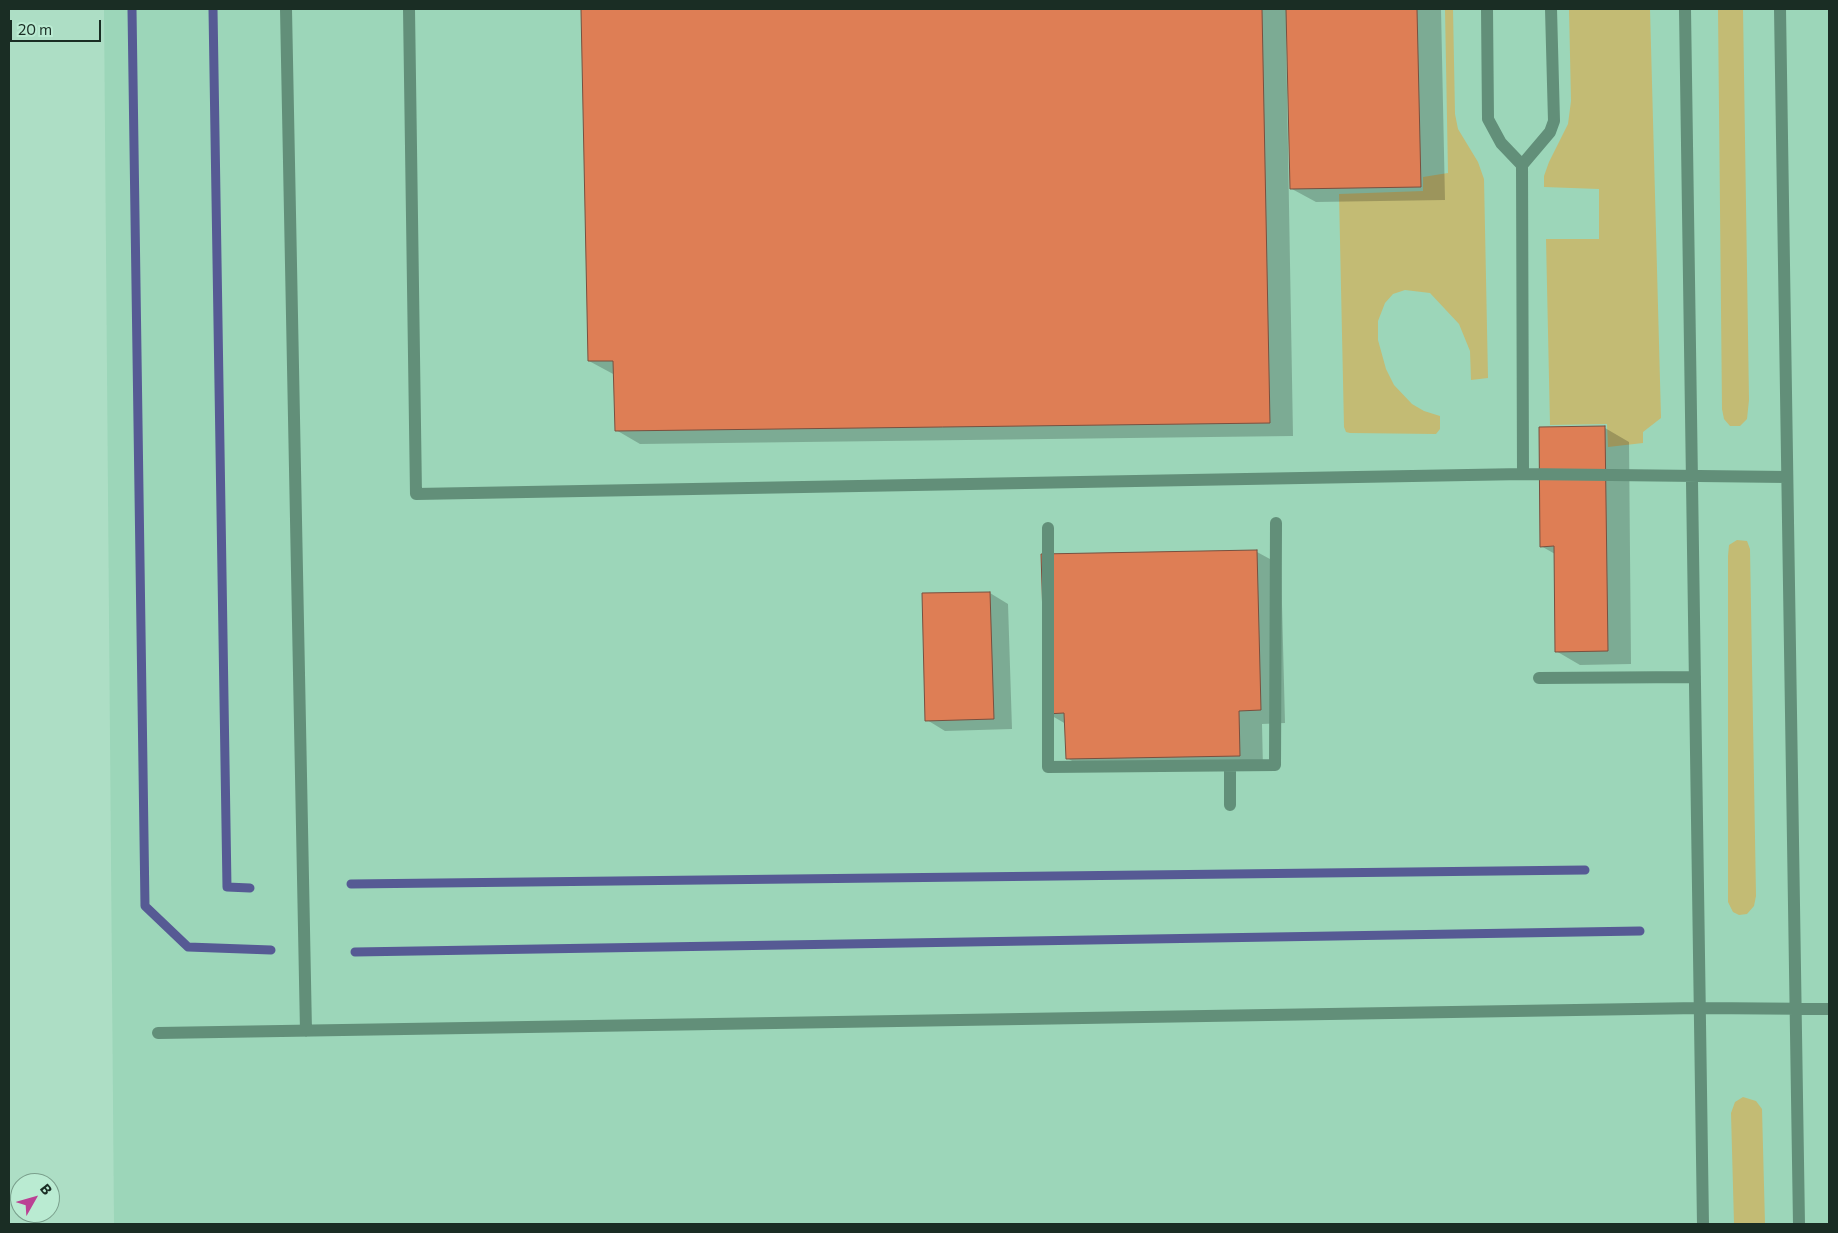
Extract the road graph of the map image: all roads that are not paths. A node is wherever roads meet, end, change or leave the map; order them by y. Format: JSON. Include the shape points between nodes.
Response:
{"nodes":[{"id":1,"x":286,"y":9,"type":"edge"},
{"id":2,"x":409,"y":9,"type":"edge"},
{"id":3,"x":1488,"y":9,"type":"edge"},
{"id":4,"x":1551,"y":9,"type":"edge"},
{"id":5,"x":1685,"y":9,"type":"edge"},
{"id":6,"x":1780,"y":9,"type":"edge"},
{"id":7,"x":1522,"y":165,"type":"junction"},
{"id":8,"x":1524,"y":474,"type":"junction"},
{"id":9,"x":1691,"y":475,"type":"junction"},
{"id":10,"x":1788,"y":477,"type":"junction"},
{"id":11,"x":1276,"y":524,"type":"dead end"},
{"id":12,"x":1048,"y":528,"type":"dead end"},
{"id":13,"x":1695,"y":677,"type":"junction"},
{"id":14,"x":1539,"y":678,"type":"dead end"},
{"id":15,"x":1230,"y":766,"type":"junction"},
{"id":16,"x":1230,"y":805,"type":"dead end"},
{"id":17,"x":1699,"y":1008,"type":"junction"},
{"id":18,"x":1796,"y":1009,"type":"junction"},
{"id":19,"x":1829,"y":1009,"type":"edge"},
{"id":20,"x":306,"y":1031,"type":"junction"},
{"id":21,"x":158,"y":1032,"type":"dead end"},
{"id":22,"x":1703,"y":1224,"type":"edge"},
{"id":23,"x":1799,"y":1224,"type":"edge"}],
"edges":[{"from":1,"to":20,"type":"street"},
{"from":2,"to":8,"type":"street","via":[[416,494]]},
{"from":3,"to":7,"type":"street","via":[[1488,119],[1501,143]]},
{"from":4,"to":7,"type":"street","via":[[1554,121],[1550,132]]},
{"from":5,"to":9,"type":"street"},
{"from":6,"to":10,"type":"street"},
{"from":7,"to":8,"type":"street"},
{"from":8,"to":9,"type":"street"},
{"from":9,"to":10,"type":"street"},
{"from":9,"to":13,"type":"street"},
{"from":10,"to":18,"type":"street"},
{"from":11,"to":15,"type":"street","via":[[1275,765]]},
{"from":12,"to":15,"type":"street","via":[[1048,767]]},
{"from":13,"to":14,"type":"street"},
{"from":13,"to":17,"type":"street"},
{"from":15,"to":16,"type":"street"},
{"from":17,"to":18,"type":"street"},
{"from":17,"to":20,"type":"street"},
{"from":17,"to":22,"type":"street"},
{"from":18,"to":19,"type":"street"},
{"from":18,"to":23,"type":"street"},
{"from":20,"to":21,"type":"street"}]}
